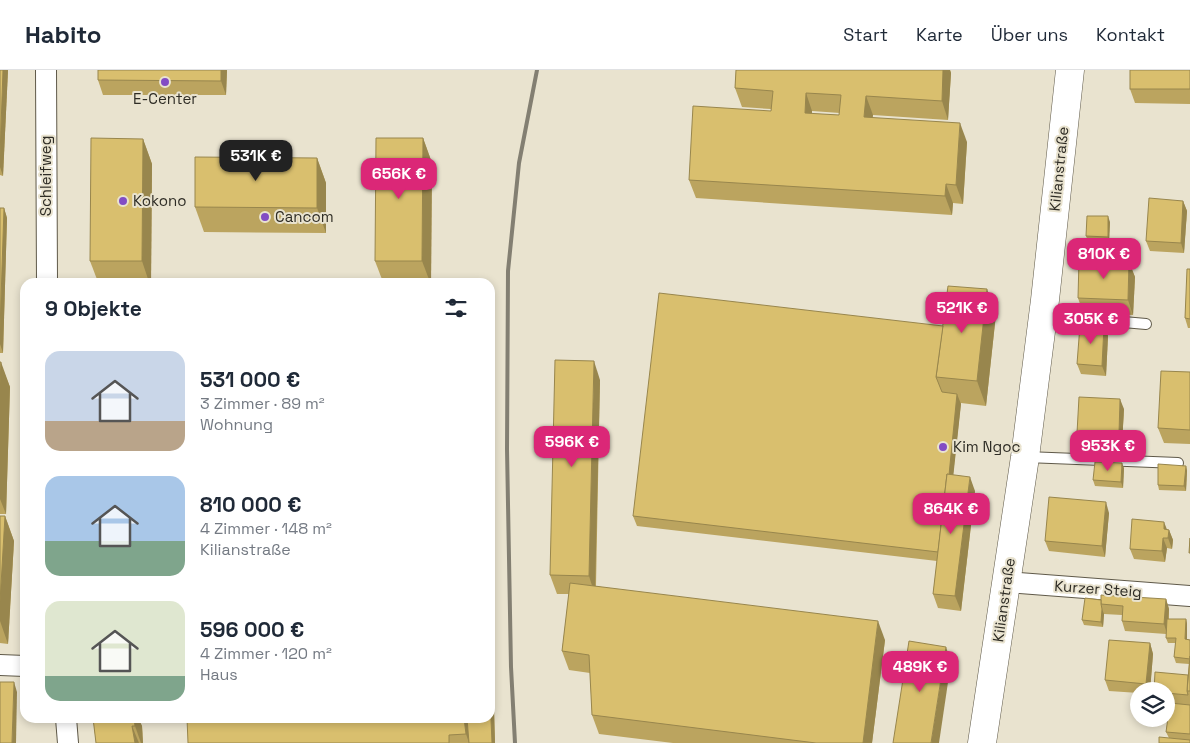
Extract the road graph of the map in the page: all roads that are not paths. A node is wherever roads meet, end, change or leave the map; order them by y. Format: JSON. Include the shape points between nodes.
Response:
{"nodes":[{"id":1,"x":46,"y":70,"type":"edge"},
{"id":2,"x":1070,"y":70,"type":"edge"},
{"id":3,"x":47,"y":278,"type":"edge"},
{"id":4,"x":1043,"y":315,"type":"junction"},
{"id":5,"x":1146,"y":324,"type":"dead end"},
{"id":6,"x":1025,"y":457,"type":"junction"},
{"id":7,"x":1178,"y":462,"type":"dead end"},
{"id":8,"x":1007,"y":582,"type":"junction"},
{"id":9,"x":1190,"y":596,"type":"edge"},
{"id":10,"x":0,"y":665,"type":"edge"},
{"id":11,"x":20,"y":666,"type":"edge"},
{"id":12,"x":66,"y":723,"type":"edge"},
{"id":13,"x":68,"y":743,"type":"edge"},
{"id":14,"x":982,"y":743,"type":"edge"}],
"edges":[{"from":1,"to":3,"type":"street","name":"Schleifweg"},
{"from":2,"to":4,"type":"main road","name":"Kilianstraße"},
{"from":4,"to":5,"type":"lane"},
{"from":4,"to":6,"type":"main road","name":"Kilianstraße"},
{"from":6,"to":7,"type":"lane"},
{"from":6,"to":8,"type":"main road","name":"Kilianstraße"},
{"from":8,"to":9,"type":"street","name":"Kurzer Steig"},
{"from":8,"to":14,"type":"main road","name":"Kilianstraße"},
{"from":10,"to":11,"type":"street"},
{"from":12,"to":13,"type":"street"}]}
